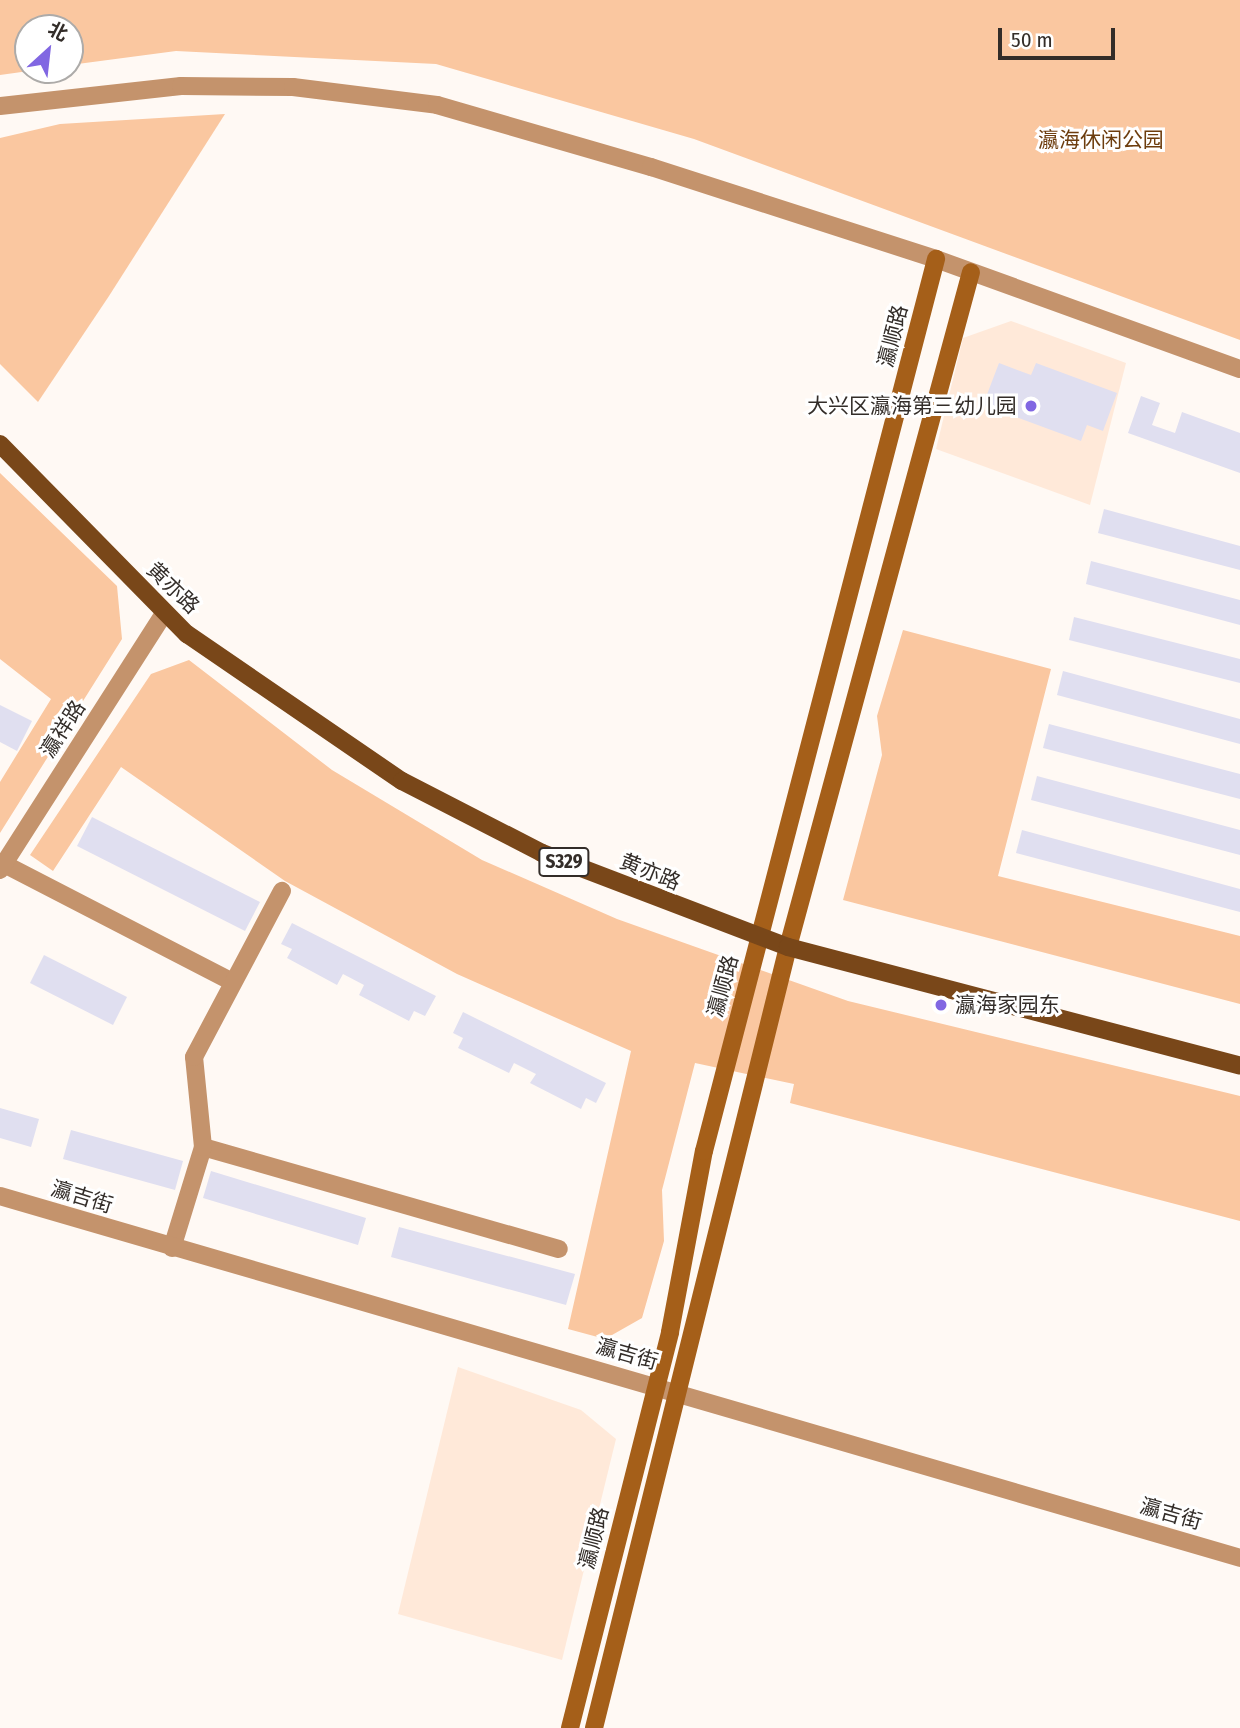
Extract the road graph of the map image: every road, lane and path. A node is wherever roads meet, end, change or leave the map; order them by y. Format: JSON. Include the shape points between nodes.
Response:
{"nodes":[{"id":1,"x":0,"y":106,"type":"edge"},
{"id":2,"x":936,"y":259,"type":"junction"},
{"id":3,"x":971,"y":272,"type":"junction"},
{"id":4,"x":1240,"y":369,"type":"edge"},
{"id":5,"x":0,"y":444,"type":"edge"},
{"id":6,"x":164,"y":614,"type":"junction"},
{"id":7,"x":2,"y":867,"type":"edge"},
{"id":8,"x":282,"y":891,"type":"dead end"},
{"id":9,"x":759,"y":938,"type":"junction"},
{"id":10,"x":788,"y":947,"type":"junction"},
{"id":11,"x":231,"y":981,"type":"junction"},
{"id":12,"x":1240,"y":1066,"type":"edge"},
{"id":13,"x":203,"y":1147,"type":"junction"},
{"id":14,"x":0,"y":1196,"type":"edge"},
{"id":15,"x":172,"y":1248,"type":"junction"},
{"id":16,"x":559,"y":1249,"type":"dead end"},
{"id":17,"x":656,"y":1386,"type":"junction"},
{"id":18,"x":676,"y":1392,"type":"junction"},
{"id":19,"x":1240,"y":1558,"type":"edge"},
{"id":20,"x":570,"y":1728,"type":"edge"},
{"id":21,"x":594,"y":1728,"type":"edge"}],
"edges":[{"from":1,"to":2,"type":"street","via":[[181,86],[293,87],[437,105],[651,167]]},
{"from":2,"to":3,"type":"street"},
{"from":2,"to":9,"type":"main road","name":"瀛顺路"},
{"from":3,"to":4,"type":"street"},
{"from":3,"to":10,"type":"main road"},
{"from":5,"to":6,"type":"main road","name":"黄亦路","number":"S329"},
{"from":6,"to":7,"type":"street","name":"瀛祥路"},
{"from":6,"to":9,"type":"main road","name":"黄亦路","number":"S329","via":[[402,781],[542,853]]},
{"from":7,"to":11,"type":"street"},
{"from":8,"to":11,"type":"street"},
{"from":9,"to":10,"type":"main road","name":"黄亦路","number":"S329"},
{"from":9,"to":17,"type":"main road","name":"瀛顺路","via":[[704,1151],[690,1244]]},
{"from":10,"to":12,"type":"main road","name":"黄亦路","number":"S329"},
{"from":10,"to":18,"type":"main road"},
{"from":11,"to":13,"type":"street","via":[[194,1057]]},
{"from":13,"to":15,"type":"street"},
{"from":13,"to":16,"type":"street"},
{"from":14,"to":15,"type":"street","name":"瀛吉街"},
{"from":15,"to":17,"type":"street","name":"瀛吉街"},
{"from":17,"to":18,"type":"street","name":"瀛吉街"},
{"from":17,"to":20,"type":"main road","name":"瀛顺路"},
{"from":18,"to":19,"type":"street","name":"瀛吉街"},
{"from":18,"to":21,"type":"main road"}]}
